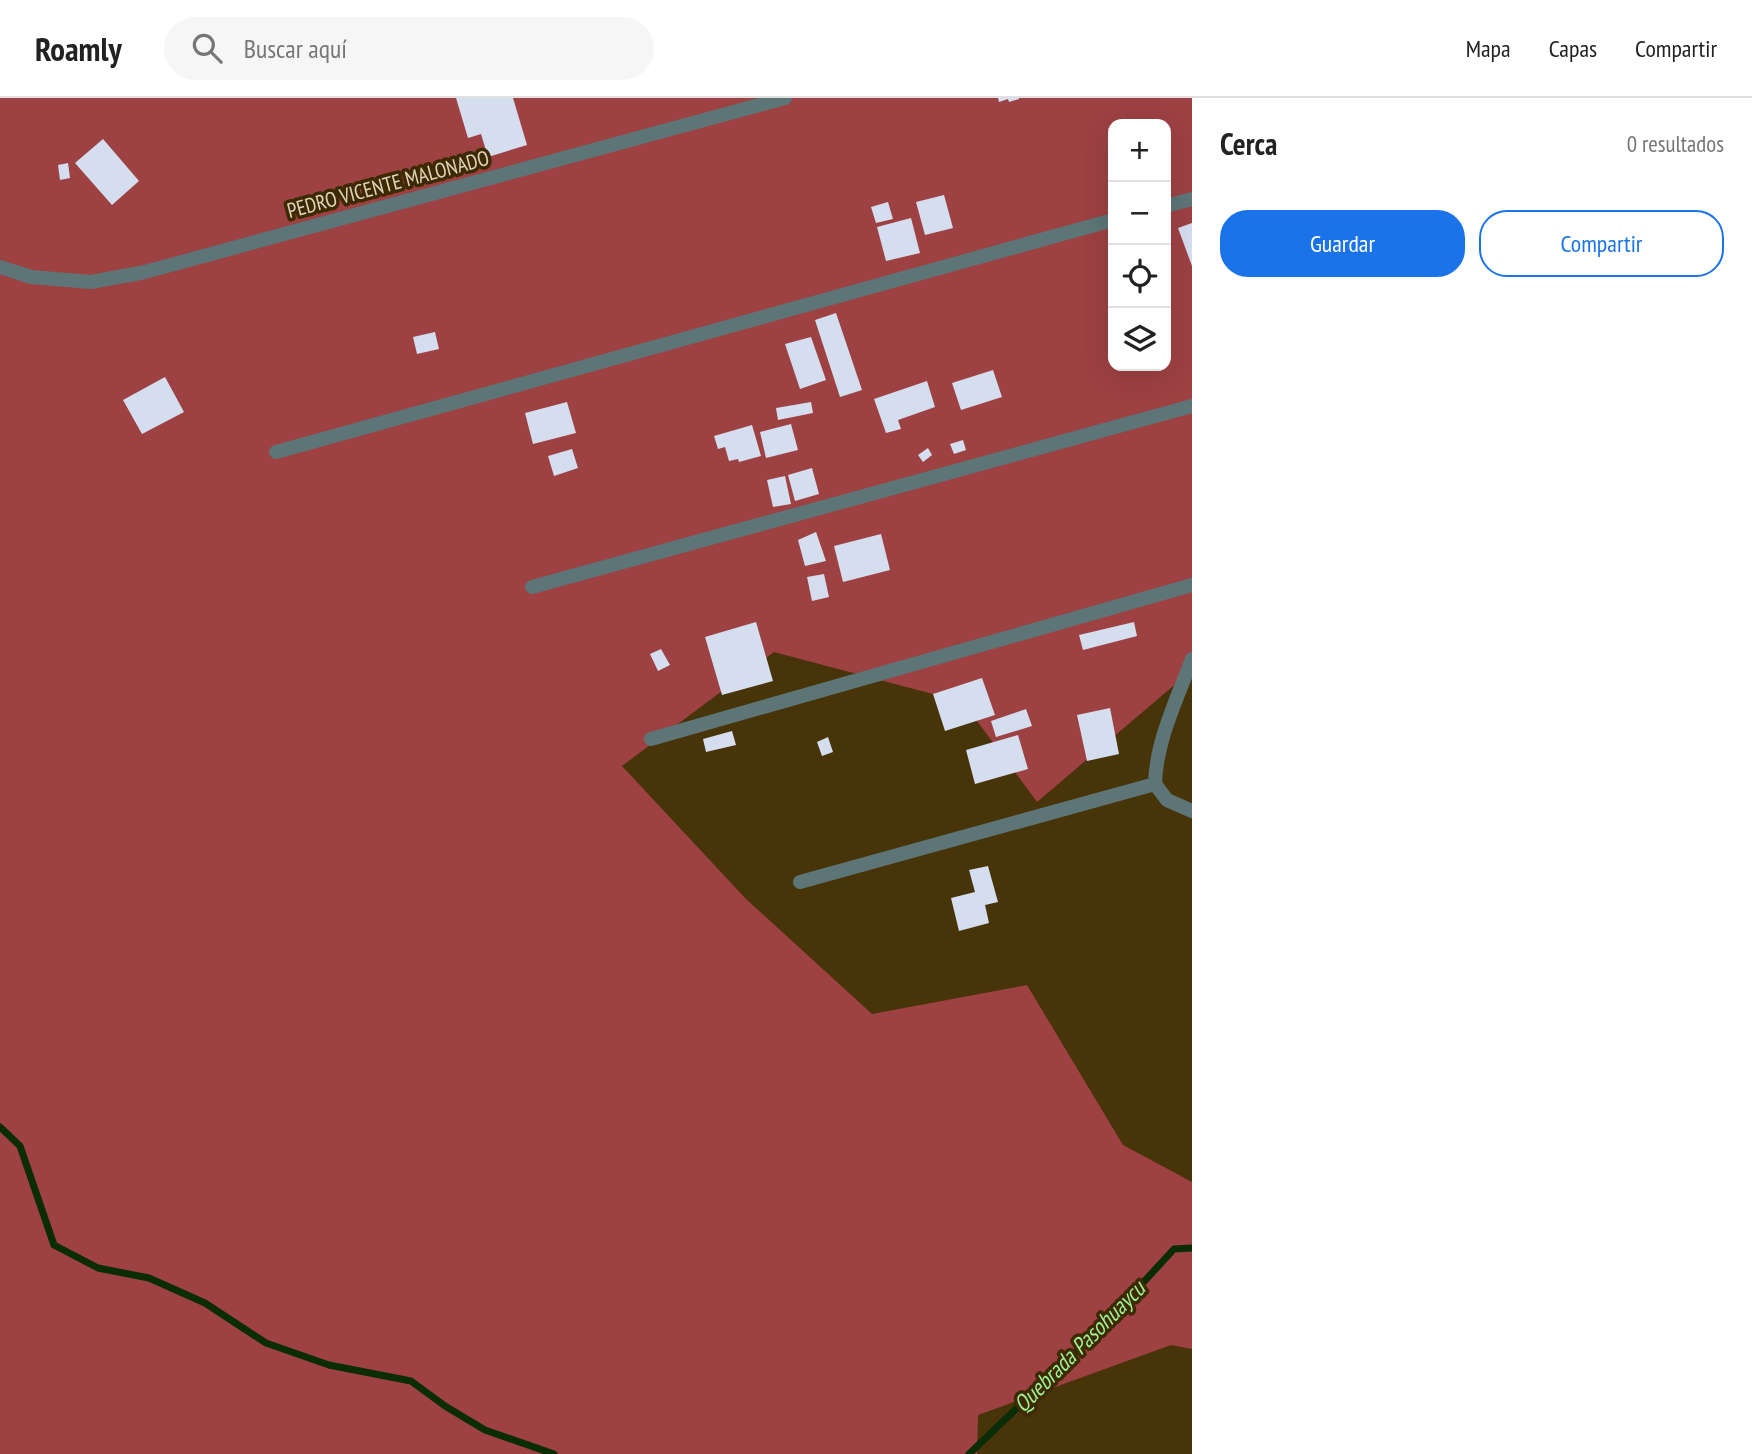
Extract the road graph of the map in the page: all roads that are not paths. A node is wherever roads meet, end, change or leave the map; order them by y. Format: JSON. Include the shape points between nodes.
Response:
{"nodes":[{"id":1,"x":785,"y":98,"type":"edge"},
{"id":2,"x":1192,"y":199,"type":"edge"},
{"id":3,"x":1171,"y":205,"type":"edge"},
{"id":4,"x":1108,"y":221,"type":"edge"},
{"id":5,"x":0,"y":267,"type":"edge"},
{"id":6,"x":1192,"y":406,"type":"edge"},
{"id":7,"x":276,"y":452,"type":"dead end"},
{"id":8,"x":1192,"y":585,"type":"edge"},
{"id":9,"x":532,"y":587,"type":"dead end"},
{"id":10,"x":1192,"y":659,"type":"edge"},
{"id":11,"x":650,"y":739,"type":"dead end"},
{"id":12,"x":1155,"y":784,"type":"junction"},
{"id":13,"x":1192,"y":811,"type":"edge"},
{"id":14,"x":800,"y":883,"type":"dead end"}],
"edges":[{"from":1,"to":5,"type":"street","name":"PEDRO VICENTE MALONADO","via":[[145,272],[92,282],[31,276]]},
{"from":2,"to":3,"type":"street"},
{"from":4,"to":7,"type":"street"},
{"from":6,"to":9,"type":"street"},
{"from":8,"to":11,"type":"street"},
{"from":10,"to":12,"type":"street","via":[[1155,764]]},
{"from":12,"to":13,"type":"street","via":[[1167,800]]},
{"from":12,"to":14,"type":"street"}]}
